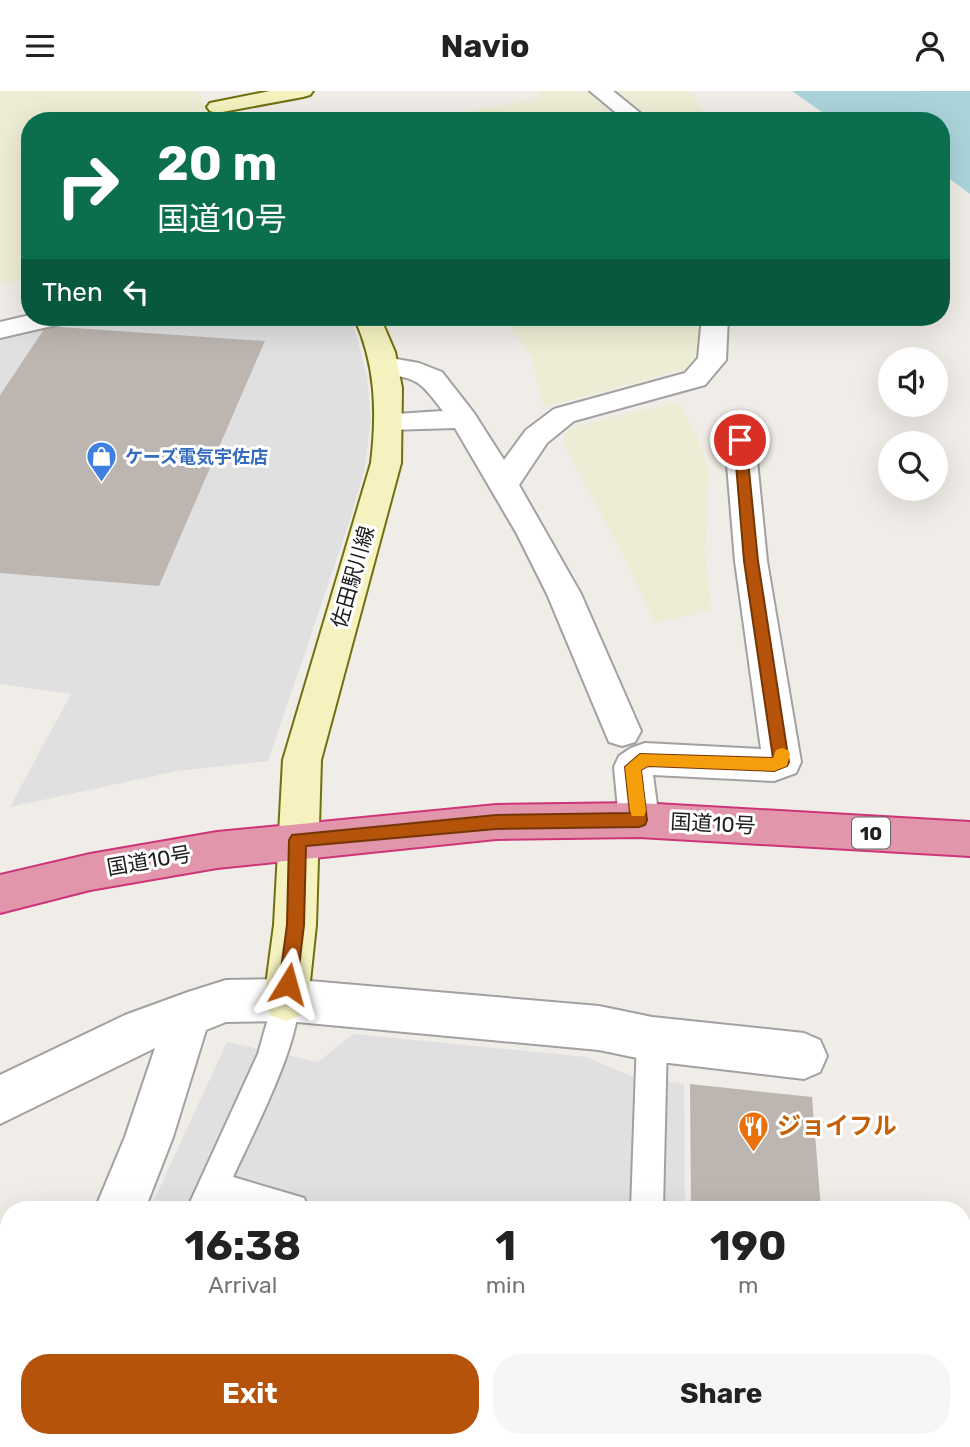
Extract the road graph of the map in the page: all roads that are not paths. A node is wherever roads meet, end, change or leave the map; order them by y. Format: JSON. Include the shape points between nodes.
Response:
{"nodes":[{"id":1,"x":303,"y":91,"type":"edge"},
{"id":2,"x":600,"y":91,"type":"edge"},
{"id":3,"x":217,"y":106,"type":"edge"},
{"id":4,"x":628,"y":112,"type":"edge"},
{"id":5,"x":21,"y":325,"type":"edge"},
{"id":6,"x":370,"y":326,"type":"edge"},
{"id":7,"x":714,"y":326,"type":"edge"},
{"id":8,"x":0,"y":330,"type":"edge"},
{"id":9,"x":385,"y":365,"type":"junction"},
{"id":10,"x":464,"y":419,"type":"junction"},
{"id":11,"x":389,"y":421,"type":"junction"},
{"id":12,"x":740,"y":440,"type":"dead end"},
{"id":13,"x":504,"y":484,"type":"junction"},
{"id":14,"x":622,"y":731,"type":"dead end"},
{"id":15,"x":639,"y":820,"type":"junction"},
{"id":16,"x":970,"y":839,"type":"edge"},
{"id":17,"x":298,"y":840,"type":"junction"},
{"id":18,"x":0,"y":894,"type":"edge"},
{"id":19,"x":286,"y":1000,"type":"junction"},
{"id":20,"x":188,"y":1014,"type":"junction"},
{"id":21,"x":652,"y":1039,"type":"junction"},
{"id":22,"x":804,"y":1056,"type":"dead end"},
{"id":23,"x":0,"y":1100,"type":"edge"},
{"id":24,"x":208,"y":1198,"type":"edge"},
{"id":25,"x":124,"y":1201,"type":"edge"},
{"id":26,"x":231,"y":1201,"type":"edge"},
{"id":27,"x":647,"y":1201,"type":"edge"}],
"edges":[{"from":1,"to":3,"type":"main road"},
{"from":2,"to":4,"type":"street"},
{"from":5,"to":8,"type":"street"},
{"from":6,"to":9,"type":"main road","name":"佐田駅川線"},
{"from":7,"to":13,"type":"street","via":[[712,361],[695,379],[548,423],[533,437]]},
{"from":9,"to":10,"type":"street","via":[[432,378]]},
{"from":9,"to":11,"type":"main road","name":"佐田駅川線"},
{"from":10,"to":11,"type":"street"},
{"from":10,"to":13,"type":"street"},
{"from":11,"to":17,"type":"main road","name":"佐田駅川線","via":[[386,463],[302,760]]},
{"from":12,"to":15,"type":"street","via":[[751,561],[782,762],[645,759],[633,767]]},
{"from":13,"to":14,"type":"street","via":[[579,625]]},
{"from":15,"to":16,"type":"highway","name":"国道10号","number":"10"},
{"from":15,"to":17,"type":"highway","name":"国道10号","number":"10","via":[[496,822]]},
{"from":17,"to":18,"type":"highway","name":"国道10号","number":"10","via":[[154,860]]},
{"from":17,"to":19,"type":"main road","name":"佐田駅川線"},
{"from":19,"to":20,"type":"street","via":[[226,1001]]},
{"from":19,"to":21,"type":"street","via":[[599,1028]]},
{"from":19,"to":24,"type":"lane","via":[[271,1058]]},
{"from":20,"to":23,"type":"street","via":[[141,1031]]},
{"from":20,"to":25,"type":"street","via":[[159,1110]]},
{"from":21,"to":22,"type":"street"},
{"from":21,"to":27,"type":"lane"},
{"from":24,"to":26,"type":"lane"}]}
